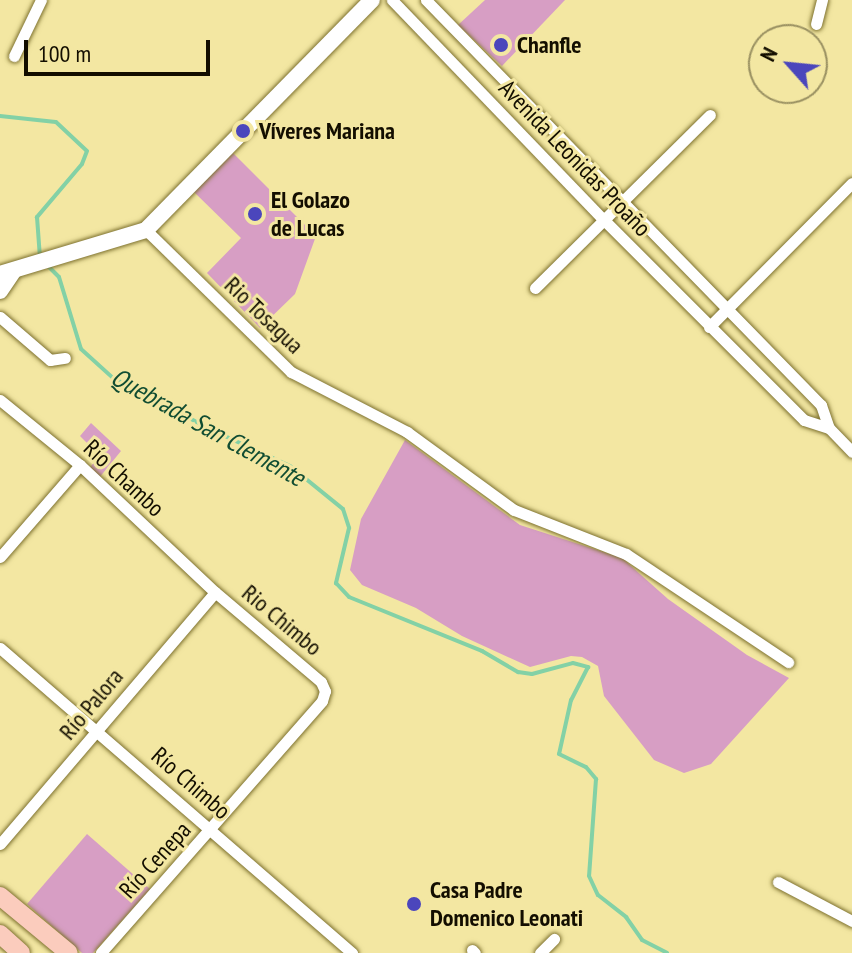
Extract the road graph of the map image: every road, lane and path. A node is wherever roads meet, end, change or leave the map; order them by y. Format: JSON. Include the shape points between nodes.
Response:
{"nodes":[{"id":1,"x":41,"y":0,"type":"edge"},
{"id":2,"x":372,"y":0,"type":"edge"},
{"id":3,"x":392,"y":0,"type":"edge"},
{"id":4,"x":426,"y":0,"type":"edge"},
{"id":5,"x":822,"y":0,"type":"edge"},
{"id":6,"x":816,"y":24,"type":"dead end"},
{"id":7,"x":14,"y":56,"type":"dead end"},
{"id":8,"x":710,"y":115,"type":"dead end"},
{"id":9,"x":851,"y":187,"type":"edge"},
{"id":10,"x":623,"y":202,"type":"junction"},
{"id":11,"x":604,"y":220,"type":"junction"},
{"id":12,"x":146,"y":230,"type":"junction"},
{"id":13,"x":6,"y":279,"type":"edge"},
{"id":14,"x":535,"y":288,"type":"dead end"},
{"id":15,"x":729,"y":308,"type":"junction"},
{"id":16,"x":0,"y":317,"type":"edge"},
{"id":17,"x":709,"y":327,"type":"junction"},
{"id":18,"x":65,"y":358,"type":"dead end"},
{"id":19,"x":0,"y":400,"type":"edge"},
{"id":20,"x":829,"y":428,"type":"junction"},
{"id":21,"x":852,"y":452,"type":"edge"},
{"id":22,"x":80,"y":465,"type":"junction"},
{"id":23,"x":0,"y":557,"type":"edge"},
{"id":24,"x":215,"y":592,"type":"junction"},
{"id":25,"x":0,"y":648,"type":"edge"},
{"id":26,"x":788,"y":662,"type":"dead end"},
{"id":27,"x":321,"y":682,"type":"joint"},
{"id":28,"x":96,"y":731,"type":"junction"},
{"id":29,"x":211,"y":830,"type":"junction"},
{"id":30,"x":0,"y":844,"type":"edge"},
{"id":31,"x":778,"y":882,"type":"dead end"},
{"id":32,"x":0,"y":896,"type":"edge"},
{"id":33,"x":852,"y":921,"type":"edge"},
{"id":34,"x":0,"y":934,"type":"edge"},
{"id":35,"x":554,"y":939,"type":"dead end"},
{"id":36,"x":21,"y":953,"type":"edge"},
{"id":37,"x":69,"y":953,"type":"edge"},
{"id":38,"x":101,"y":953,"type":"edge"},
{"id":39,"x":352,"y":953,"type":"edge"},
{"id":40,"x":540,"y":953,"type":"edge"}],
"edges":[{"from":1,"to":7,"type":"street"},
{"from":2,"to":12,"type":"main road"},
{"from":3,"to":11,"type":"street","name":"Avenida Leonidas Proaño"},
{"from":4,"to":10,"type":"street","name":"Avenida Leonidas Proaño"},
{"from":5,"to":6,"type":"street"},
{"from":8,"to":10,"type":"street"},
{"from":9,"to":15,"type":"street"},
{"from":10,"to":11,"type":"street"},
{"from":10,"to":15,"type":"street","name":"Avenida Leonidas Proaño"},
{"from":11,"to":14,"type":"street"},
{"from":11,"to":17,"type":"street","name":"Avenida Leonidas Proaño"},
{"from":12,"to":13,"type":"main road"},
{"from":12,"to":26,"type":"street","name":"Rio Tosagua","via":[[291,372],[407,432],[514,510],[626,554]]},
{"from":15,"to":17,"type":"street"},
{"from":15,"to":20,"type":"street","name":"Avenida Leonidas Proaño","via":[[821,405]]},
{"from":16,"to":18,"type":"street","via":[[50,360]]},
{"from":17,"to":20,"type":"street","name":"Avenida Leonidas Proaño","via":[[804,420]]},
{"from":19,"to":22,"type":"street","name":"Río Chambo"},
{"from":20,"to":21,"type":"street"},
{"from":22,"to":23,"type":"street"},
{"from":22,"to":24,"type":"street","name":"Río Chambo"},
{"from":24,"to":27,"type":"street","name":"Rio Chimbo"},
{"from":24,"to":28,"type":"street","name":"Río Palora"},
{"from":25,"to":28,"type":"street","name":"Río Chimbo"},
{"from":27,"to":29,"type":"street","name":"Río Cenepa","via":[[322,701]]},
{"from":28,"to":29,"type":"street","name":"Río Chimbo"},
{"from":28,"to":30,"type":"street","name":"Río Palora"},
{"from":29,"to":38,"type":"street","name":"Río Cenepa"},
{"from":29,"to":39,"type":"street","name":"Río Chimbo"},
{"from":31,"to":33,"type":"street"},
{"from":32,"to":37,"type":"main road"},
{"from":34,"to":36,"type":"main road"},
{"from":35,"to":40,"type":"street"}]}
